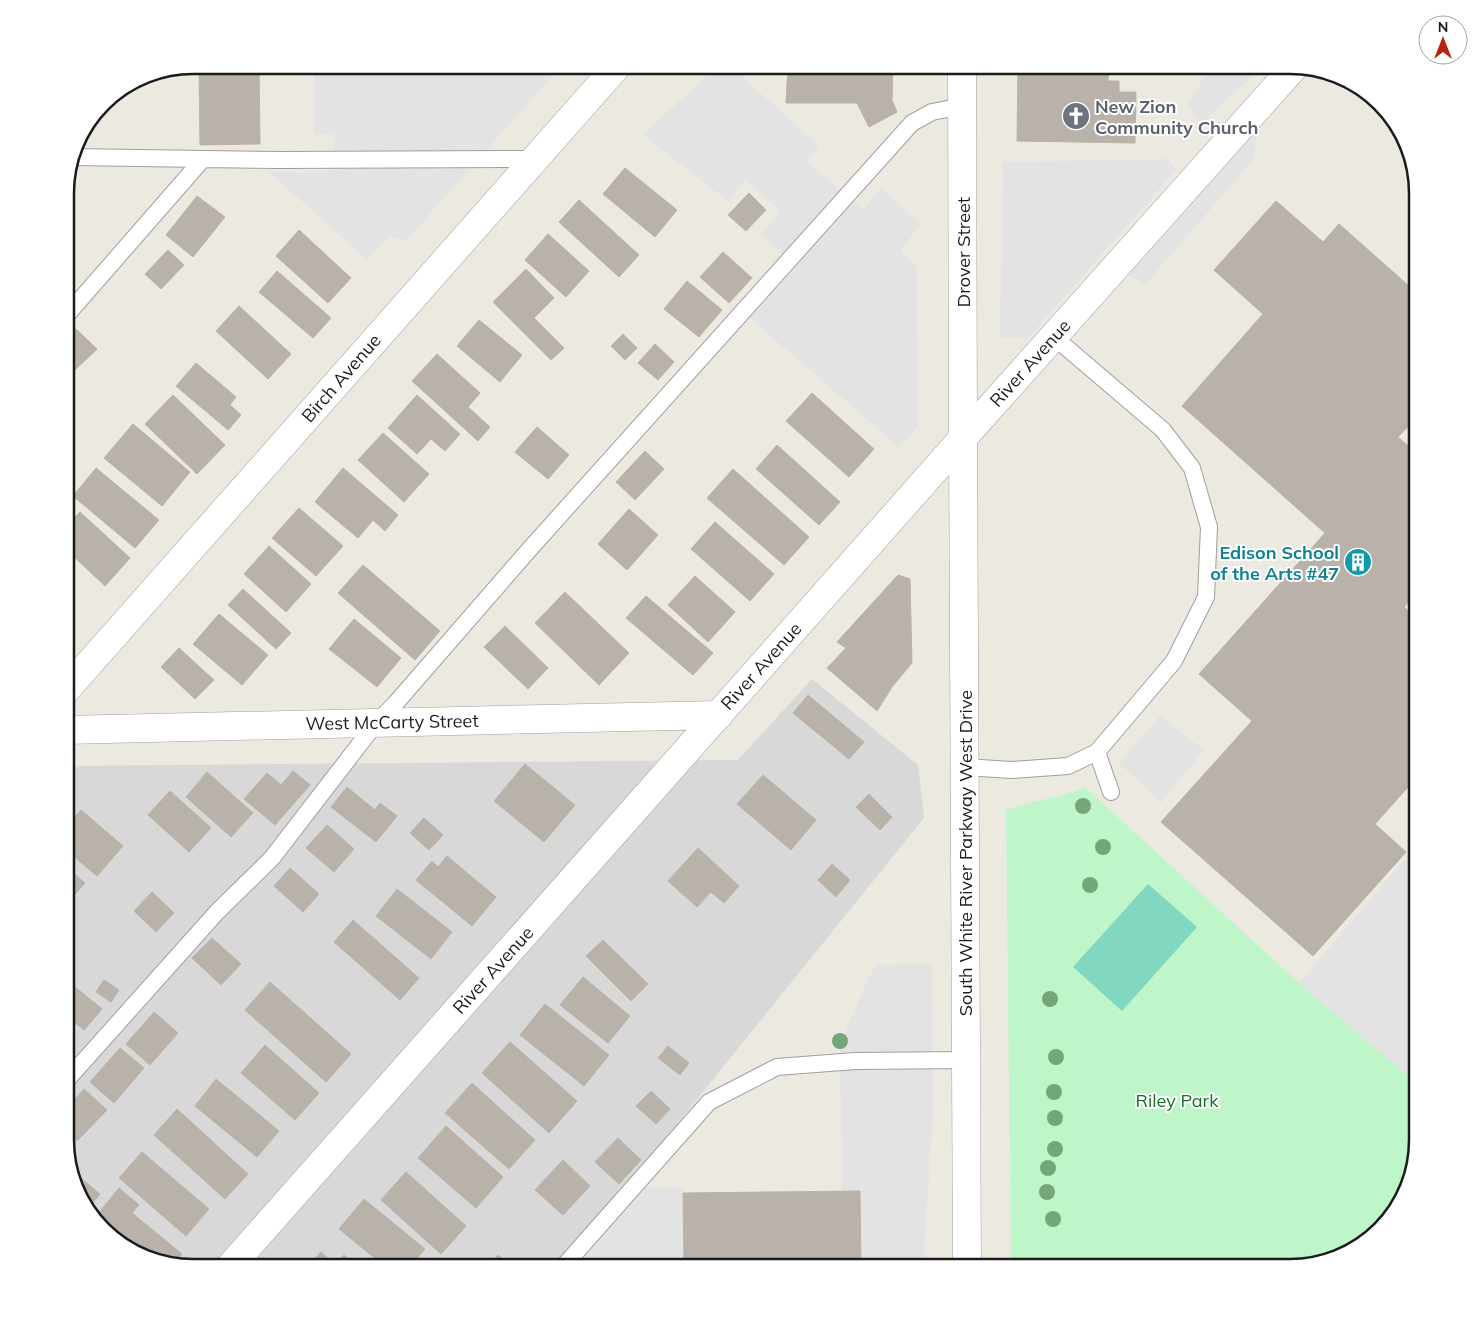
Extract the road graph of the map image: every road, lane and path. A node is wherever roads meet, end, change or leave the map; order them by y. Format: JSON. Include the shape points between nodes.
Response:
{"nodes":[{"id":1,"x":610,"y":74,"type":"edge"},
{"id":2,"x":962,"y":74,"type":"edge"},
{"id":3,"x":1288,"y":74,"type":"edge"},
{"id":4,"x":962,"y":106,"type":"junction"},
{"id":5,"x":79,"y":157,"type":"edge"},
{"id":6,"x":203,"y":159,"type":"junction"},
{"id":7,"x":535,"y":159,"type":"junction"},
{"id":8,"x":74,"y":307,"type":"edge"},
{"id":9,"x":1054,"y":337,"type":"junction"},
{"id":10,"x":963,"y":438,"type":"junction"},
{"id":11,"x":74,"y":681,"type":"edge"},
{"id":12,"x":719,"y":714,"type":"junction"},
{"id":13,"x":376,"y":723,"type":"junction"},
{"id":14,"x":74,"y":730,"type":"edge"},
{"id":15,"x":1097,"y":752,"type":"junction"},
{"id":16,"x":965,"y":767,"type":"junction"},
{"id":17,"x":1112,"y":792,"type":"dead end"},
{"id":18,"x":966,"y":1060,"type":"junction"},
{"id":19,"x":74,"y":1072,"type":"edge"},
{"id":20,"x":237,"y":1259,"type":"edge"},
{"id":21,"x":570,"y":1259,"type":"edge"},
{"id":22,"x":967,"y":1259,"type":"edge"}],
"edges":[{"from":1,"to":7,"type":"street","name":"Birch Avenue"},
{"from":2,"to":4,"type":"street","name":"Drover Street"},
{"from":3,"to":9,"type":"street","name":"River Avenue"},
{"from":4,"to":10,"type":"street","name":"Drover Street"},
{"from":4,"to":13,"type":"lane","via":[[932,112],[912,123]]},
{"from":5,"to":6,"type":"lane"},
{"from":6,"to":7,"type":"lane"},
{"from":6,"to":8,"type":"lane"},
{"from":7,"to":11,"type":"street","name":"Birch Avenue"},
{"from":9,"to":10,"type":"street","name":"River Avenue"},
{"from":9,"to":15,"type":"lane","via":[[1162,430],[1192,468],[1209,527],[1206,597],[1174,661]]},
{"from":10,"to":12,"type":"street","name":"River Avenue"},
{"from":10,"to":16,"type":"street","name":"South White River Parkway West Drive"},
{"from":12,"to":13,"type":"street","name":"West McCarty Street"},
{"from":12,"to":20,"type":"street","name":"River Avenue"},
{"from":13,"to":14,"type":"street","name":"West McCarty Street"},
{"from":13,"to":19,"type":"lane","via":[[272,858],[217,912]]},
{"from":15,"to":16,"type":"lane","via":[[1068,766],[1011,770]]},
{"from":15,"to":17,"type":"lane"},
{"from":16,"to":18,"type":"street","name":"South White River Parkway West Drive"},
{"from":18,"to":21,"type":"lane","via":[[855,1061],[776,1067],[709,1102]]},
{"from":18,"to":22,"type":"street","name":"South White River Parkway West Drive"}]}
